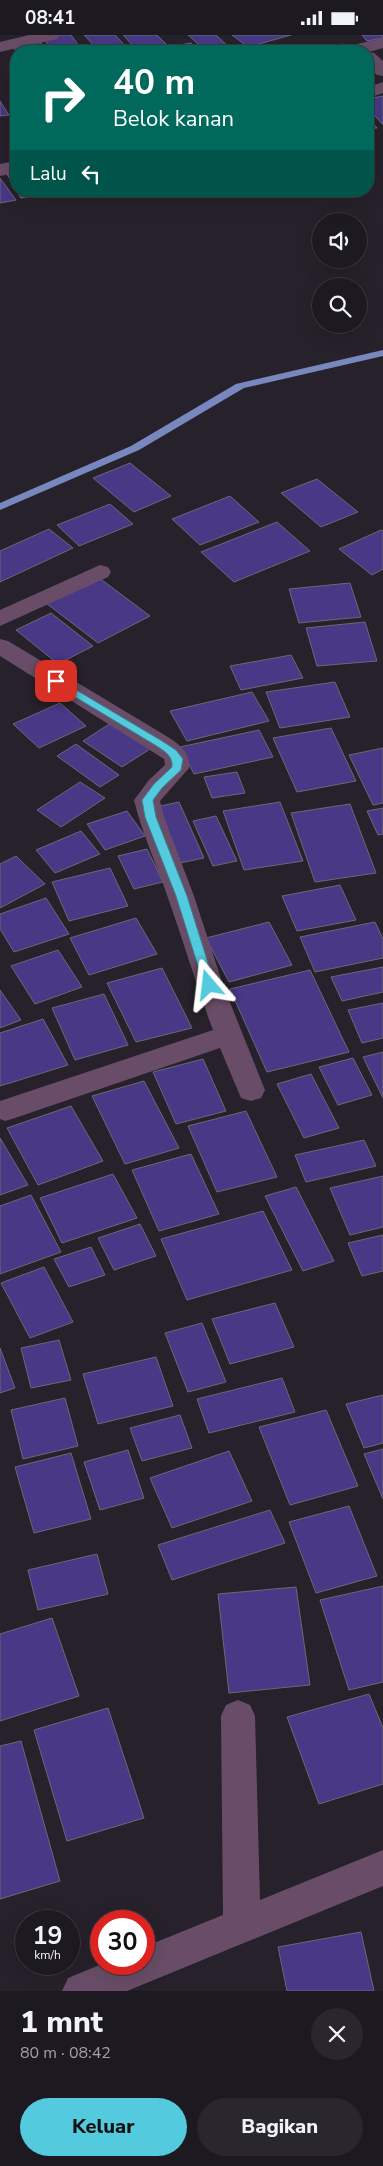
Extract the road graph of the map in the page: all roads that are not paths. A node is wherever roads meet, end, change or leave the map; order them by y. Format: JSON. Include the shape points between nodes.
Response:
{"nodes":[{"id":1,"x":50,"y":35,"type":"edge"},
{"id":2,"x":0,"y":47,"type":"edge"},
{"id":3,"x":100,"y":572,"type":"dead end"},
{"id":4,"x":0,"y":619,"type":"edge"},
{"id":5,"x":0,"y":646,"type":"edge"},
{"id":6,"x":229,"y":1035,"type":"junction"},
{"id":7,"x":251,"y":1090,"type":"dead end"},
{"id":8,"x":4,"y":1110,"type":"dead end"},
{"id":9,"x":238,"y":1716,"type":"dead end"},
{"id":10,"x":383,"y":1868,"type":"edge"},
{"id":11,"x":242,"y":1925,"type":"junction"},
{"id":12,"x":81,"y":1991,"type":"edge"}],
"edges":[{"from":1,"to":2,"type":"street"},
{"from":3,"to":4,"type":"street"},
{"from":5,"to":6,"type":"street","via":[[159,743],[178,759],[177,768],[147,800],[150,817]]},
{"from":6,"to":7,"type":"street"},
{"from":6,"to":8,"type":"street"},
{"from":9,"to":11,"type":"street"},
{"from":10,"to":11,"type":"street"},
{"from":11,"to":12,"type":"street"}]}
